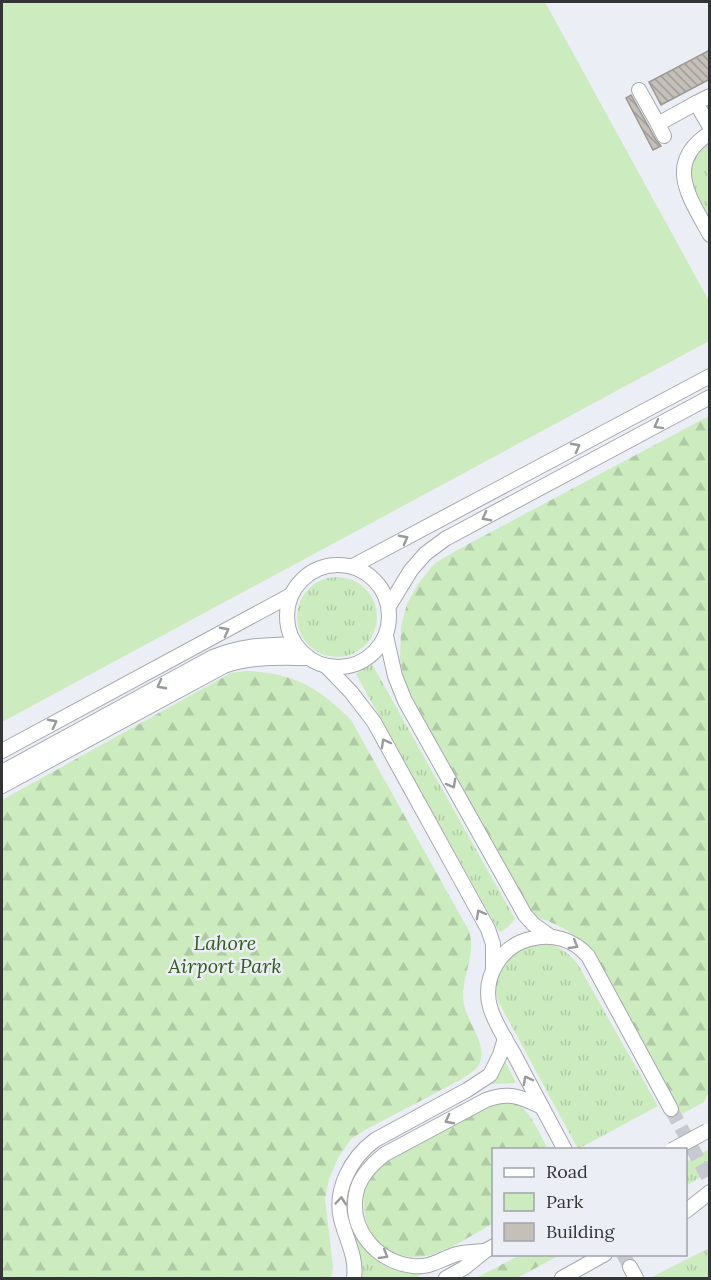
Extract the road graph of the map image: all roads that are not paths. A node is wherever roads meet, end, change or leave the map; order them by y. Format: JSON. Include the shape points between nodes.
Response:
{"nodes":[{"id":1,"x":639,"y":90,"type":"dead end"},
{"id":2,"x":710,"y":96,"type":"edge"},
{"id":3,"x":696,"y":103,"type":"junction"},
{"id":4,"x":710,"y":127,"type":"edge"},
{"id":5,"x":710,"y":133,"type":"edge"},
{"id":6,"x":710,"y":235,"type":"edge"},
{"id":7,"x":710,"y":376,"type":"edge"},
{"id":8,"x":710,"y":397,"type":"edge"},
{"id":9,"x":352,"y":566,"type":"junction"},
{"id":10,"x":291,"y":595,"type":"junction"},
{"id":11,"x":389,"y":606,"type":"junction"},
{"id":12,"x":386,"y":636,"type":"junction"},
{"id":13,"x":295,"y":644,"type":"junction"},
{"id":14,"x":309,"y":658,"type":"junction"},
{"id":15,"x":326,"y":666,"type":"junction"},
{"id":16,"x":2,"y":751,"type":"edge"},
{"id":17,"x":2,"y":772,"type":"edge"},
{"id":18,"x":2,"y":786,"type":"edge"},
{"id":19,"x":551,"y":937,"type":"junction"},
{"id":20,"x":493,"y":969,"type":"junction"},
{"id":21,"x":505,"y":1038,"type":"junction"},
{"id":22,"x":542,"y":1107,"type":"junction"},
{"id":23,"x":671,"y":1109,"type":"tunnel mouth"},
{"id":24,"x":709,"y":1129,"type":"edge"},
{"id":25,"x":564,"y":1148,"type":"edge"},
{"id":26,"x":674,"y":1148,"type":"edge"},
{"id":27,"x":710,"y":1192,"type":"edge"},
{"id":28,"x":710,"y":1208,"type":"edge"},
{"id":29,"x":687,"y":1210,"type":"edge"},
{"id":30,"x":489,"y":1248,"type":"edge"},
{"id":31,"x":602,"y":1256,"type":"edge"},
{"id":32,"x":354,"y":1278,"type":"edge"},
{"id":33,"x":446,"y":1278,"type":"edge"},
{"id":34,"x":562,"y":1278,"type":"edge"}],
"edges":[{"from":1,"to":3,"type":"street","via":[[661,130]]},
{"from":2,"to":3,"type":"street"},
{"from":3,"to":4,"type":"street"},
{"from":5,"to":6,"type":"street","via":[[690,150],[683,177],[686,191]]},
{"from":9,"to":7,"type":"street","one_way":true},
{"from":8,"to":11,"type":"street","one_way":true,"via":[[445,539],[411,570]]},
{"from":9,"to":10,"type":"street","via":[[316,569]]},
{"from":9,"to":11,"type":"street","via":[[379,584]]},
{"from":10,"to":13,"type":"street","via":[[287,620]]},
{"from":16,"to":10,"type":"street","one_way":true},
{"from":11,"to":12,"type":"street"},
{"from":12,"to":15,"type":"street","via":[[373,653],[354,665]]},
{"from":12,"to":19,"type":"street","one_way":true,"via":[[394,676],[405,700],[525,915]]},
{"from":13,"to":14,"type":"street"},
{"from":13,"to":17,"type":"street","one_way":true,"via":[[243,647],[213,657]]},
{"from":14,"to":15,"type":"street"},
{"from":14,"to":18,"type":"street","via":[[262,657],[224,666]]},
{"from":20,"to":15,"type":"street","one_way":true,"via":[[492,937],[374,722]]},
{"from":19,"to":20,"type":"street","via":[[515,945]]},
{"from":19,"to":23,"type":"street","one_way":true,"via":[[572,943],[588,956]]},
{"from":20,"to":21,"type":"street","via":[[488,988],[490,1006]]},
{"from":22,"to":21,"type":"street","one_way":true},
{"from":32,"to":21,"type":"street","one_way":true,"via":[[352,1253],[339,1205],[346,1174],[355,1159],[375,1140],[490,1075]]},
{"from":22,"to":25,"type":"street"},
{"from":22,"to":30,"type":"street","one_way":true,"via":[[513,1095],[486,1100],[385,1154],[365,1173],[356,1194],[357,1219],[368,1242],[385,1257],[405,1265],[430,1266],[457,1254]]},
{"from":24,"to":26,"type":"street","bridge":true},
{"from":27,"to":29,"type":"street"},
{"from":28,"to":29,"type":"street"},
{"from":30,"to":33,"type":"street"},
{"from":31,"to":34,"type":"street"}]}
